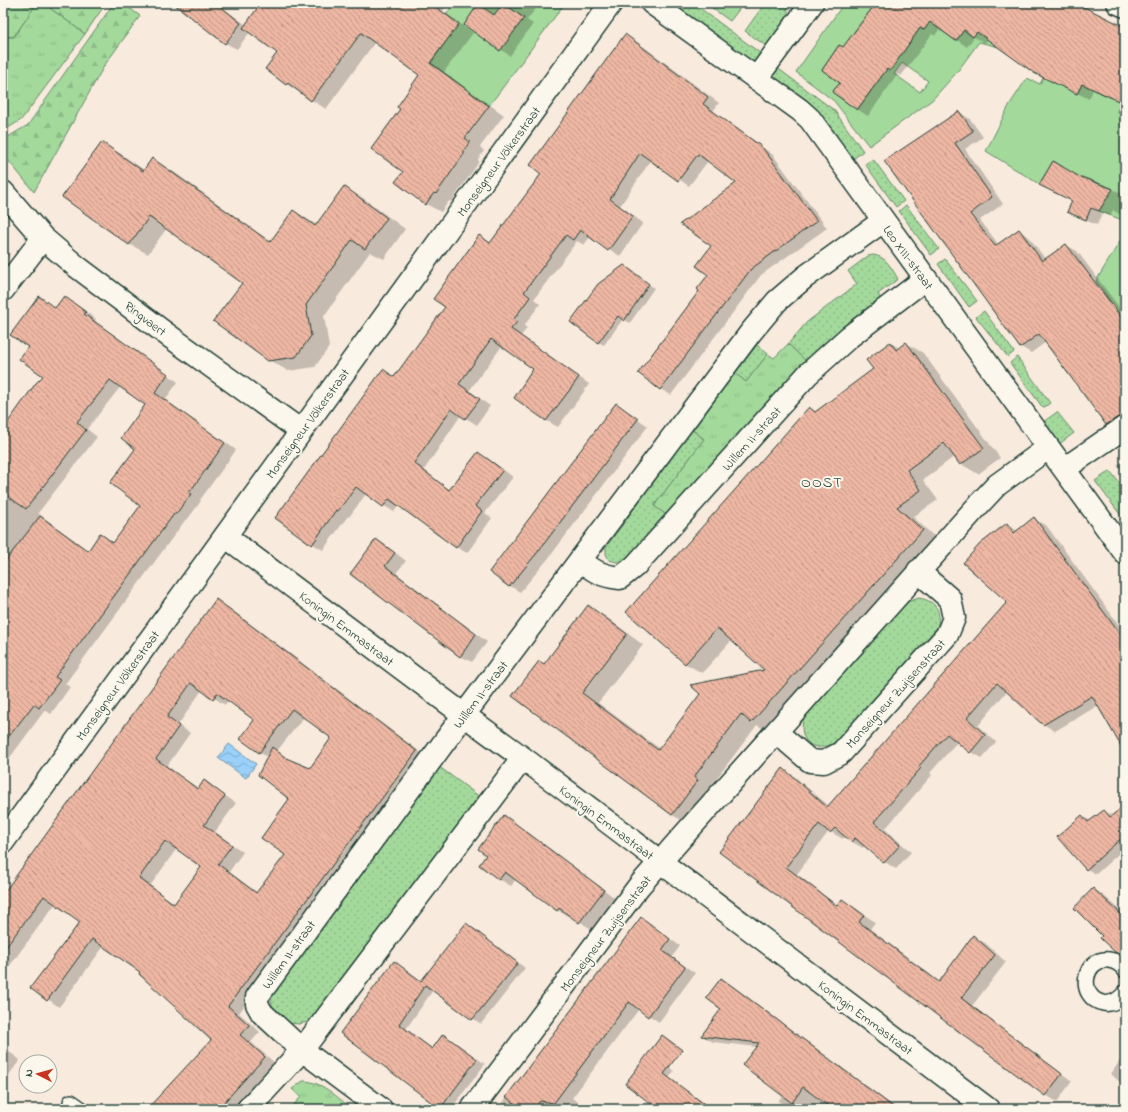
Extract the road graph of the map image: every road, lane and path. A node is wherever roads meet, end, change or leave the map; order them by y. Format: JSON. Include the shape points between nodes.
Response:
{"nodes":[{"id":1,"x":611,"y":3,"type":"edge"},
{"id":2,"x":652,"y":3,"type":"edge"},
{"id":3,"x":812,"y":3,"type":"edge"},
{"id":4,"x":1118,"y":3,"type":"edge"},
{"id":5,"x":1125,"y":6,"type":"edge"},
{"id":6,"x":756,"y":79,"type":"junction"},
{"id":7,"x":3,"y":192,"type":"edge"},
{"id":8,"x":883,"y":220,"type":"junction"},
{"id":9,"x":43,"y":238,"type":"junction"},
{"id":10,"x":925,"y":279,"type":"junction"},
{"id":11,"x":3,"y":290,"type":"edge"},
{"id":12,"x":1125,"y":427,"type":"edge"},
{"id":13,"x":301,"y":431,"type":"junction"},
{"id":14,"x":1048,"y":448,"type":"junction"},
{"id":15,"x":1064,"y":469,"type":"junction"},
{"id":16,"x":225,"y":536,"type":"junction"},
{"id":17,"x":1125,"y":553,"type":"edge"},
{"id":18,"x":581,"y":561,"type":"junction"},
{"id":19,"x":918,"y":571,"type":"junction"},
{"id":20,"x":464,"y":715,"type":"junction"},
{"id":21,"x":776,"y":732,"type":"junction"},
{"id":22,"x":523,"y":758,"type":"junction"},
{"id":23,"x":3,"y":842,"type":"edge"},
{"id":24,"x":660,"y":862,"type":"junction"},
{"id":25,"x":1125,"y":970,"type":"edge"},
{"id":26,"x":1125,"y":994,"type":"edge"},
{"id":27,"x":302,"y":1050,"type":"junction"},
{"id":28,"x":473,"y":1107,"type":"edge"},
{"id":29,"x":248,"y":1109,"type":"edge"},
{"id":30,"x":380,"y":1109,"type":"edge"},
{"id":31,"x":988,"y":1109,"type":"edge"}],
"edges":[{"from":1,"to":13,"type":"street","name":"Monseigneur Völkerstraat"},
{"from":2,"to":6,"type":"street","name":"Leo XIII-straat"},
{"from":3,"to":6,"type":"street"},
{"from":4,"to":5,"type":"street"},
{"from":6,"to":8,"type":"street","name":"Leo XIII-straat","via":[[810,120]]},
{"from":7,"to":9,"type":"street","name":"Ringvaert"},
{"from":8,"to":10,"type":"street","name":"Leo XIII-straat"},
{"from":8,"to":18,"type":"street","name":"Willem II-straat","via":[[805,277],[777,301],[751,332]]},
{"from":9,"to":11,"type":"street"},
{"from":9,"to":13,"type":"street","name":"Ringvaert","via":[[76,266]]},
{"from":10,"to":14,"type":"street","name":"Leo XIII-straat"},
{"from":10,"to":18,"type":"street","name":"Willem II-straat","via":[[848,337],[808,374],[687,510],[620,578],[608,577]]},
{"from":12,"to":15,"type":"street"},
{"from":13,"to":16,"type":"street","name":"Monseigneur Völkerstraat"},
{"from":14,"to":15,"type":"street","name":"Leo XIII-straat"},
{"from":14,"to":19,"type":"street","name":"Monseigneur Zwijsenstraat","via":[[997,485]]},
{"from":15,"to":17,"type":"street","name":"Leo XIII-straat"},
{"from":16,"to":20,"type":"street","name":"Koningin Emmastraat"},
{"from":16,"to":23,"type":"street","name":"Monseigneur Völkerstraat"},
{"from":18,"to":20,"type":"street","name":"Willem II-straat"},
{"from":19,"to":21,"type":"street","name":"Monseigneur Zwijsenstraat"},
{"from":19,"to":21,"type":"street","name":"Monseigneur Zwijsenstraat","via":[[950,599],[954,618],[947,635],[841,752],[824,762],[810,761]]},
{"from":20,"to":22,"type":"street","name":"Koningin Emmastraat"},
{"from":20,"to":27,"type":"street","name":"Willem II-straat","via":[[257,997],[257,1004],[262,1013]]},
{"from":21,"to":24,"type":"street","name":"Monseigneur Zwijsenstraat"},
{"from":22,"to":24,"type":"street","name":"Koningin Emmastraat"},
{"from":22,"to":27,"type":"street"},
{"from":24,"to":28,"type":"street","name":"Monseigneur Zwijsenstraat","via":[[639,886]]},
{"from":24,"to":31,"type":"street","name":"Koningin Emmastraat"},
{"from":25,"to":26,"type":"lane","via":[[1119,963],[1106,960],[1093,965],[1086,978],[1088,992],[1099,1002],[1113,1003]]},
{"from":27,"to":29,"type":"street"},
{"from":27,"to":30,"type":"street"}]}
